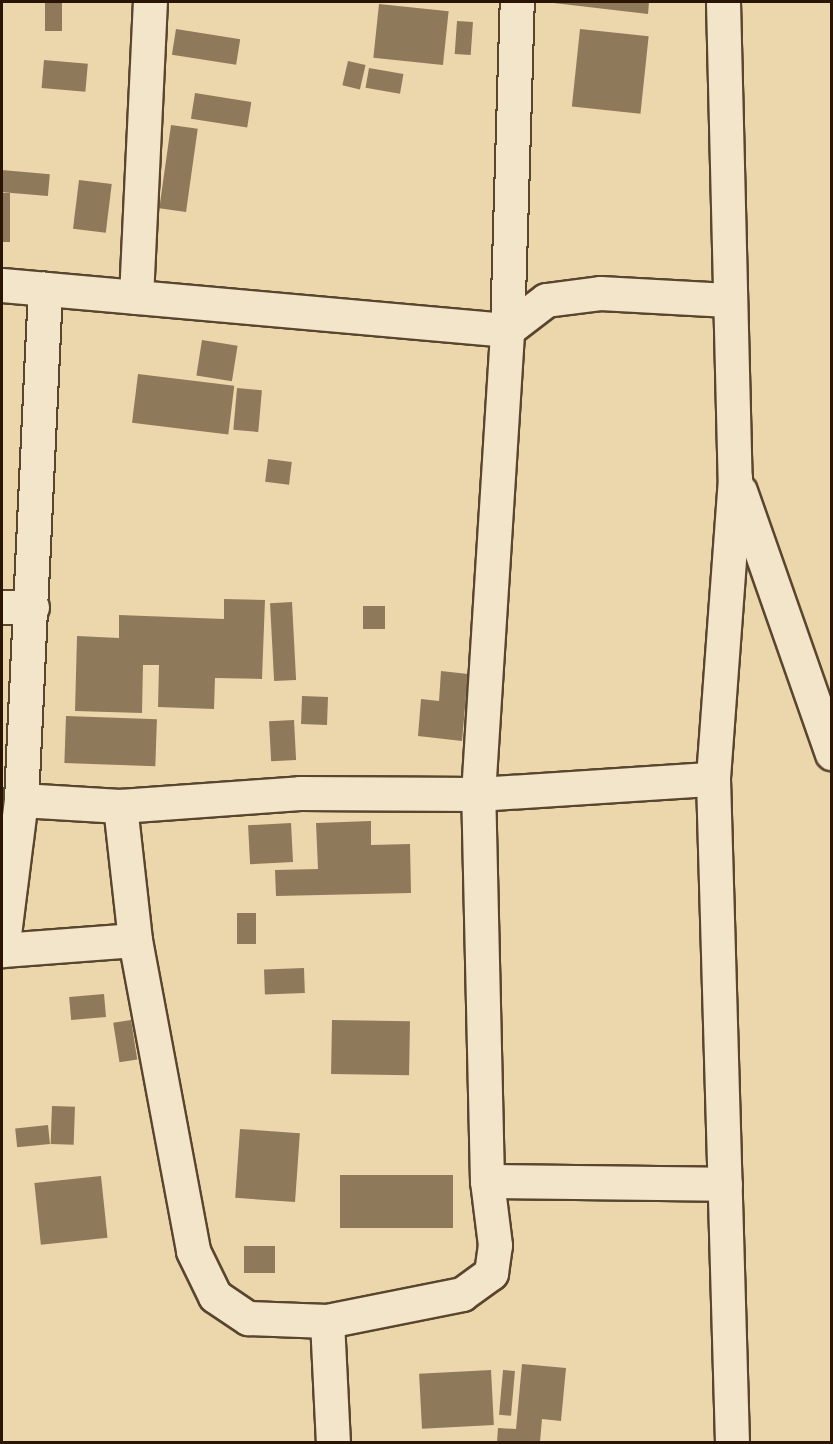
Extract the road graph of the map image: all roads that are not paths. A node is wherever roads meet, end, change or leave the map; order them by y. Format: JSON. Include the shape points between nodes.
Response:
{"nodes":[{"id":1,"x":150,"y":2,"type":"edge"},
{"id":2,"x":517,"y":2,"type":"edge"},
{"id":3,"x":723,"y":2,"type":"edge"},
{"id":4,"x":2,"y":285,"type":"edge"},
{"id":5,"x":45,"y":289,"type":"junction"},
{"id":6,"x":136,"y":297,"type":"junction"},
{"id":7,"x":728,"y":300,"type":"junction"},
{"id":8,"x":507,"y":330,"type":"junction"},
{"id":9,"x":735,"y":477,"type":"junction"},
{"id":10,"x":17,"y":607,"type":"edge"},
{"id":11,"x":831,"y":753,"type":"edge"},
{"id":12,"x":713,"y":779,"type":"junction"},
{"id":13,"x":478,"y":794,"type":"junction"},
{"id":14,"x":21,"y":801,"type":"junction"},
{"id":15,"x":120,"y":806,"type":"junction"},
{"id":16,"x":135,"y":940,"type":"junction"},
{"id":17,"x":2,"y":950,"type":"edge"},
{"id":18,"x":487,"y":1181,"type":"junction"},
{"id":19,"x":725,"y":1184,"type":"junction"},
{"id":20,"x":327,"y":1320,"type":"junction"},
{"id":21,"x":333,"y":1443,"type":"edge"},
{"id":22,"x":732,"y":1443,"type":"edge"}],
"edges":[{"from":1,"to":6,"type":"street"},
{"from":2,"to":8,"type":"street"},
{"from":3,"to":7,"type":"street"},
{"from":4,"to":5,"type":"street"},
{"from":5,"to":6,"type":"street"},
{"from":5,"to":10,"type":"street"},
{"from":6,"to":8,"type":"street"},
{"from":7,"to":8,"type":"street","via":[[600,293],[546,300]]},
{"from":7,"to":9,"type":"street"},
{"from":8,"to":13,"type":"street"},
{"from":9,"to":11,"type":"street"},
{"from":9,"to":12,"type":"street"},
{"from":10,"to":14,"type":"street"},
{"from":12,"to":13,"type":"street"},
{"from":12,"to":19,"type":"street"},
{"from":13,"to":15,"type":"street","via":[[300,794]]},
{"from":13,"to":18,"type":"street"},
{"from":14,"to":15,"type":"street"},
{"from":14,"to":17,"type":"street"},
{"from":15,"to":16,"type":"street"},
{"from":16,"to":17,"type":"street"},
{"from":16,"to":20,"type":"street","via":[[193,1251],[215,1296],[248,1318]]},
{"from":18,"to":19,"type":"street"},
{"from":18,"to":20,"type":"street","via":[[495,1245],[491,1273],[462,1294]]},
{"from":19,"to":22,"type":"street"},
{"from":20,"to":21,"type":"street"}]}
